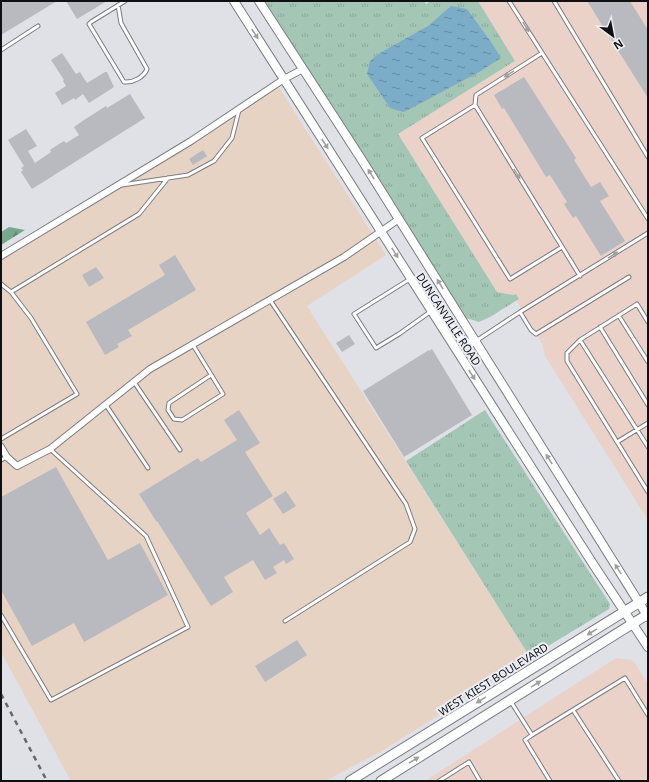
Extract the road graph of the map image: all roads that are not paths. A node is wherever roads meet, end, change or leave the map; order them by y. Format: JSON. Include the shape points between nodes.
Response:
{"nodes":[{"id":1,"x":125,"y":1,"type":"edge"},
{"id":2,"x":234,"y":1,"type":"edge"},
{"id":3,"x":259,"y":1,"type":"edge"},
{"id":4,"x":510,"y":1,"type":"edge"},
{"id":5,"x":554,"y":1,"type":"edge"},
{"id":6,"x":118,"y":5,"type":"junction"},
{"id":7,"x":38,"y":26,"type":"dead end"},
{"id":8,"x":1,"y":50,"type":"edge"},
{"id":9,"x":542,"y":53,"type":"junction"},
{"id":10,"x":303,"y":69,"type":"junction"},
{"id":11,"x":284,"y":79,"type":"junction"},
{"id":12,"x":475,"y":105,"type":"junction"},
{"id":13,"x":240,"y":109,"type":"junction"},
{"id":14,"x":648,"y":157,"type":"edge"},
{"id":15,"x":168,"y":178,"type":"junction"},
{"id":16,"x":117,"y":186,"type":"junction"},
{"id":17,"x":399,"y":219,"type":"junction"},
{"id":18,"x":648,"y":219,"type":"edge"},
{"id":19,"x":380,"y":231,"type":"junction"},
{"id":20,"x":648,"y":233,"type":"edge"},
{"id":21,"x":562,"y":247,"type":"junction"},
{"id":22,"x":1,"y":256,"type":"edge"},
{"id":23,"x":580,"y":276,"type":"junction"},
{"id":24,"x":629,"y":276,"type":"dead end"},
{"id":25,"x":411,"y":279,"type":"junction"},
{"id":26,"x":1,"y":284,"type":"edge"},
{"id":27,"x":11,"y":292,"type":"junction"},
{"id":28,"x":270,"y":300,"type":"junction"},
{"id":29,"x":432,"y":311,"type":"junction"},
{"id":30,"x":520,"y":312,"type":"junction"},
{"id":31,"x":619,"y":316,"type":"junction"},
{"id":32,"x":648,"y":322,"type":"edge"},
{"id":33,"x":600,"y":327,"type":"junction"},
{"id":34,"x":580,"y":340,"type":"junction"},
{"id":35,"x":476,"y":341,"type":"junction"},
{"id":36,"x":193,"y":345,"type":"junction"},
{"id":37,"x":459,"y":354,"type":"junction"},
{"id":38,"x":648,"y":362,"type":"edge"},
{"id":39,"x":211,"y":375,"type":"junction"},
{"id":40,"x":134,"y":382,"type":"junction"},
{"id":41,"x":106,"y":405,"type":"junction"},
{"id":42,"x":648,"y":405,"type":"edge"},
{"id":43,"x":648,"y":423,"type":"edge"},
{"id":44,"x":637,"y":430,"type":"junction"},
{"id":45,"x":1,"y":439,"type":"edge"},
{"id":46,"x":617,"y":442,"type":"junction"},
{"id":47,"x":1,"y":446,"type":"edge"},
{"id":48,"x":648,"y":447,"type":"edge"},
{"id":49,"x":50,"y":449,"type":"junction"},
{"id":50,"x":180,"y":450,"type":"dead end"},
{"id":51,"x":4,"y":458,"type":"edge"},
{"id":52,"x":148,"y":468,"type":"dead end"},
{"id":53,"x":648,"y":492,"type":"edge"},
{"id":54,"x":648,"y":597,"type":"edge"},
{"id":55,"x":639,"y":602,"type":"junction"},
{"id":56,"x":625,"y":611,"type":"junction"},
{"id":57,"x":1,"y":615,"type":"edge"},
{"id":58,"x":648,"y":615,"type":"edge"},
{"id":59,"x":285,"y":620,"type":"dead end"},
{"id":60,"x":633,"y":624,"type":"junction"},
{"id":61,"x":648,"y":647,"type":"edge"},
{"id":62,"x":502,"y":687,"type":"junction"},
{"id":63,"x":510,"y":700,"type":"junction"},
{"id":64,"x":573,"y":710,"type":"junction"},
{"id":65,"x":648,"y":716,"type":"edge"},
{"id":66,"x":532,"y":735,"type":"junction"},
{"id":67,"x":374,"y":766,"type":"junction"},
{"id":68,"x":382,"y":780,"type":"edge"},
{"id":69,"x":350,"y":781,"type":"edge"},
{"id":70,"x":439,"y":781,"type":"edge"},
{"id":71,"x":480,"y":781,"type":"edge"},
{"id":72,"x":550,"y":781,"type":"edge"},
{"id":73,"x":619,"y":781,"type":"edge"}],
"edges":[{"from":1,"to":6,"type":"lane"},
{"from":2,"to":11,"type":"main road","name":"DUNCANVILLE ROAD","one_way":true},
{"from":3,"to":10,"type":"main road","name":"DUNCANVILLE ROAD"},
{"from":4,"to":9,"type":"lane","one_way":true},
{"from":5,"to":14,"type":"lane"},
{"from":6,"to":6,"type":"lane","via":[[121,23],[147,69],[145,74],[130,83],[124,82],[89,24]]},
{"from":7,"to":8,"type":"lane"},
{"from":9,"to":12,"type":"lane","one_way":true,"via":[[476,95]]},
{"from":9,"to":18,"type":"lane"},
{"from":10,"to":11,"type":"street"},
{"from":17,"to":10,"type":"main road","name":"DUNCANVILLE ROAD","one_way":true},
{"from":11,"to":13,"type":"street"},
{"from":11,"to":19,"type":"main road","name":"DUNCANVILLE ROAD","one_way":true},
{"from":12,"to":21,"type":"lane","one_way":true},
{"from":12,"to":21,"type":"lane","via":[[422,138],[510,279]]},
{"from":13,"to":15,"type":"lane","via":[[232,138],[214,161],[188,175]]},
{"from":13,"to":16,"type":"street"},
{"from":15,"to":16,"type":"lane"},
{"from":15,"to":27,"type":"lane","via":[[139,214]]},
{"from":16,"to":22,"type":"street"},
{"from":17,"to":19,"type":"street"},
{"from":35,"to":17,"type":"main road","name":"DUNCANVILLE ROAD","one_way":true},
{"from":19,"to":25,"type":"main road","name":"DUNCANVILLE ROAD","one_way":true},
{"from":19,"to":28,"type":"street","via":[[344,257]]},
{"from":23,"to":20,"type":"lane","one_way":true},
{"from":21,"to":23,"type":"lane"},
{"from":23,"to":30,"type":"lane"},
{"from":24,"to":30,"type":"lane","via":[[536,334]]},
{"from":25,"to":29,"type":"main road","name":"DUNCANVILLE ROAD"},
{"from":25,"to":29,"type":"lane","via":[[354,314],[376,348]]},
{"from":26,"to":27,"type":"lane"},
{"from":27,"to":45,"type":"lane","via":[[31,318],[77,394]]},
{"from":28,"to":36,"type":"street"},
{"from":28,"to":59,"type":"lane","via":[[406,504],[415,529],[410,542]]},
{"from":29,"to":35,"type":"main road","via":[[439,311],[461,339],[468,343]]},
{"from":29,"to":37,"type":"main road","name":"DUNCANVILLE ROAD"},
{"from":30,"to":35,"type":"lane"},
{"from":31,"to":32,"type":"lane","via":[[637,304]]},
{"from":31,"to":33,"type":"lane"},
{"from":31,"to":38,"type":"lane"},
{"from":33,"to":34,"type":"lane"},
{"from":33,"to":42,"type":"lane"},
{"from":34,"to":44,"type":"lane"},
{"from":34,"to":46,"type":"lane","via":[[567,353],[567,361]]},
{"from":35,"to":37,"type":"main road"},
{"from":55,"to":35,"type":"main road","name":"DUNCANVILLE ROAD","one_way":true},
{"from":36,"to":39,"type":"lane"},
{"from":36,"to":40,"type":"street"},
{"from":37,"to":56,"type":"main road","name":"DUNCANVILLE ROAD","one_way":true,"via":[[592,564]]},
{"from":39,"to":39,"type":"lane","via":[[223,394],[182,420],[174,419],[168,410],[169,402]]},
{"from":40,"to":41,"type":"street"},
{"from":40,"to":50,"type":"lane"},
{"from":41,"to":49,"type":"street"},
{"from":41,"to":52,"type":"lane"},
{"from":43,"to":44,"type":"lane"},
{"from":44,"to":46,"type":"lane"},
{"from":44,"to":48,"type":"lane"},
{"from":46,"to":53,"type":"lane"},
{"from":47,"to":51,"type":"street"},
{"from":49,"to":51,"type":"street","via":[[17,466]]},
{"from":49,"to":57,"type":"lane","via":[[146,536],[188,627],[51,700]]},
{"from":54,"to":55,"type":"main road","name":"WEST KIEST BOULEVARD"},
{"from":55,"to":56,"type":"main road","name":"WEST KIEST BOULEVARD"},
{"from":55,"to":58,"type":"main road","name":"DUNCANVILLE ROAD"},
{"from":56,"to":60,"type":"main road","name":"DUNCANVILLE ROAD"},
{"from":56,"to":62,"type":"main road","name":"WEST KIEST BOULEVARD","one_way":true},
{"from":58,"to":60,"type":"main road"},
{"from":60,"to":61,"type":"main road","name":"DUNCANVILLE ROAD"},
{"from":63,"to":60,"type":"main road","one_way":true},
{"from":62,"to":63,"type":"main road"},
{"from":62,"to":67,"type":"main road","name":"WEST KIEST BOULEVARD","one_way":true},
{"from":63,"to":66,"type":"lane"},
{"from":68,"to":63,"type":"main road","one_way":true},
{"from":64,"to":65,"type":"lane","via":[[625,678]]},
{"from":64,"to":66,"type":"lane"},
{"from":64,"to":73,"type":"lane"},
{"from":66,"to":72,"type":"lane","via":[[525,740]]},
{"from":67,"to":68,"type":"main road"},
{"from":67,"to":69,"type":"main road","name":"WEST KIEST BOULEVARD"},
{"from":70,"to":71,"type":"lane","via":[[469,762]]}]}
